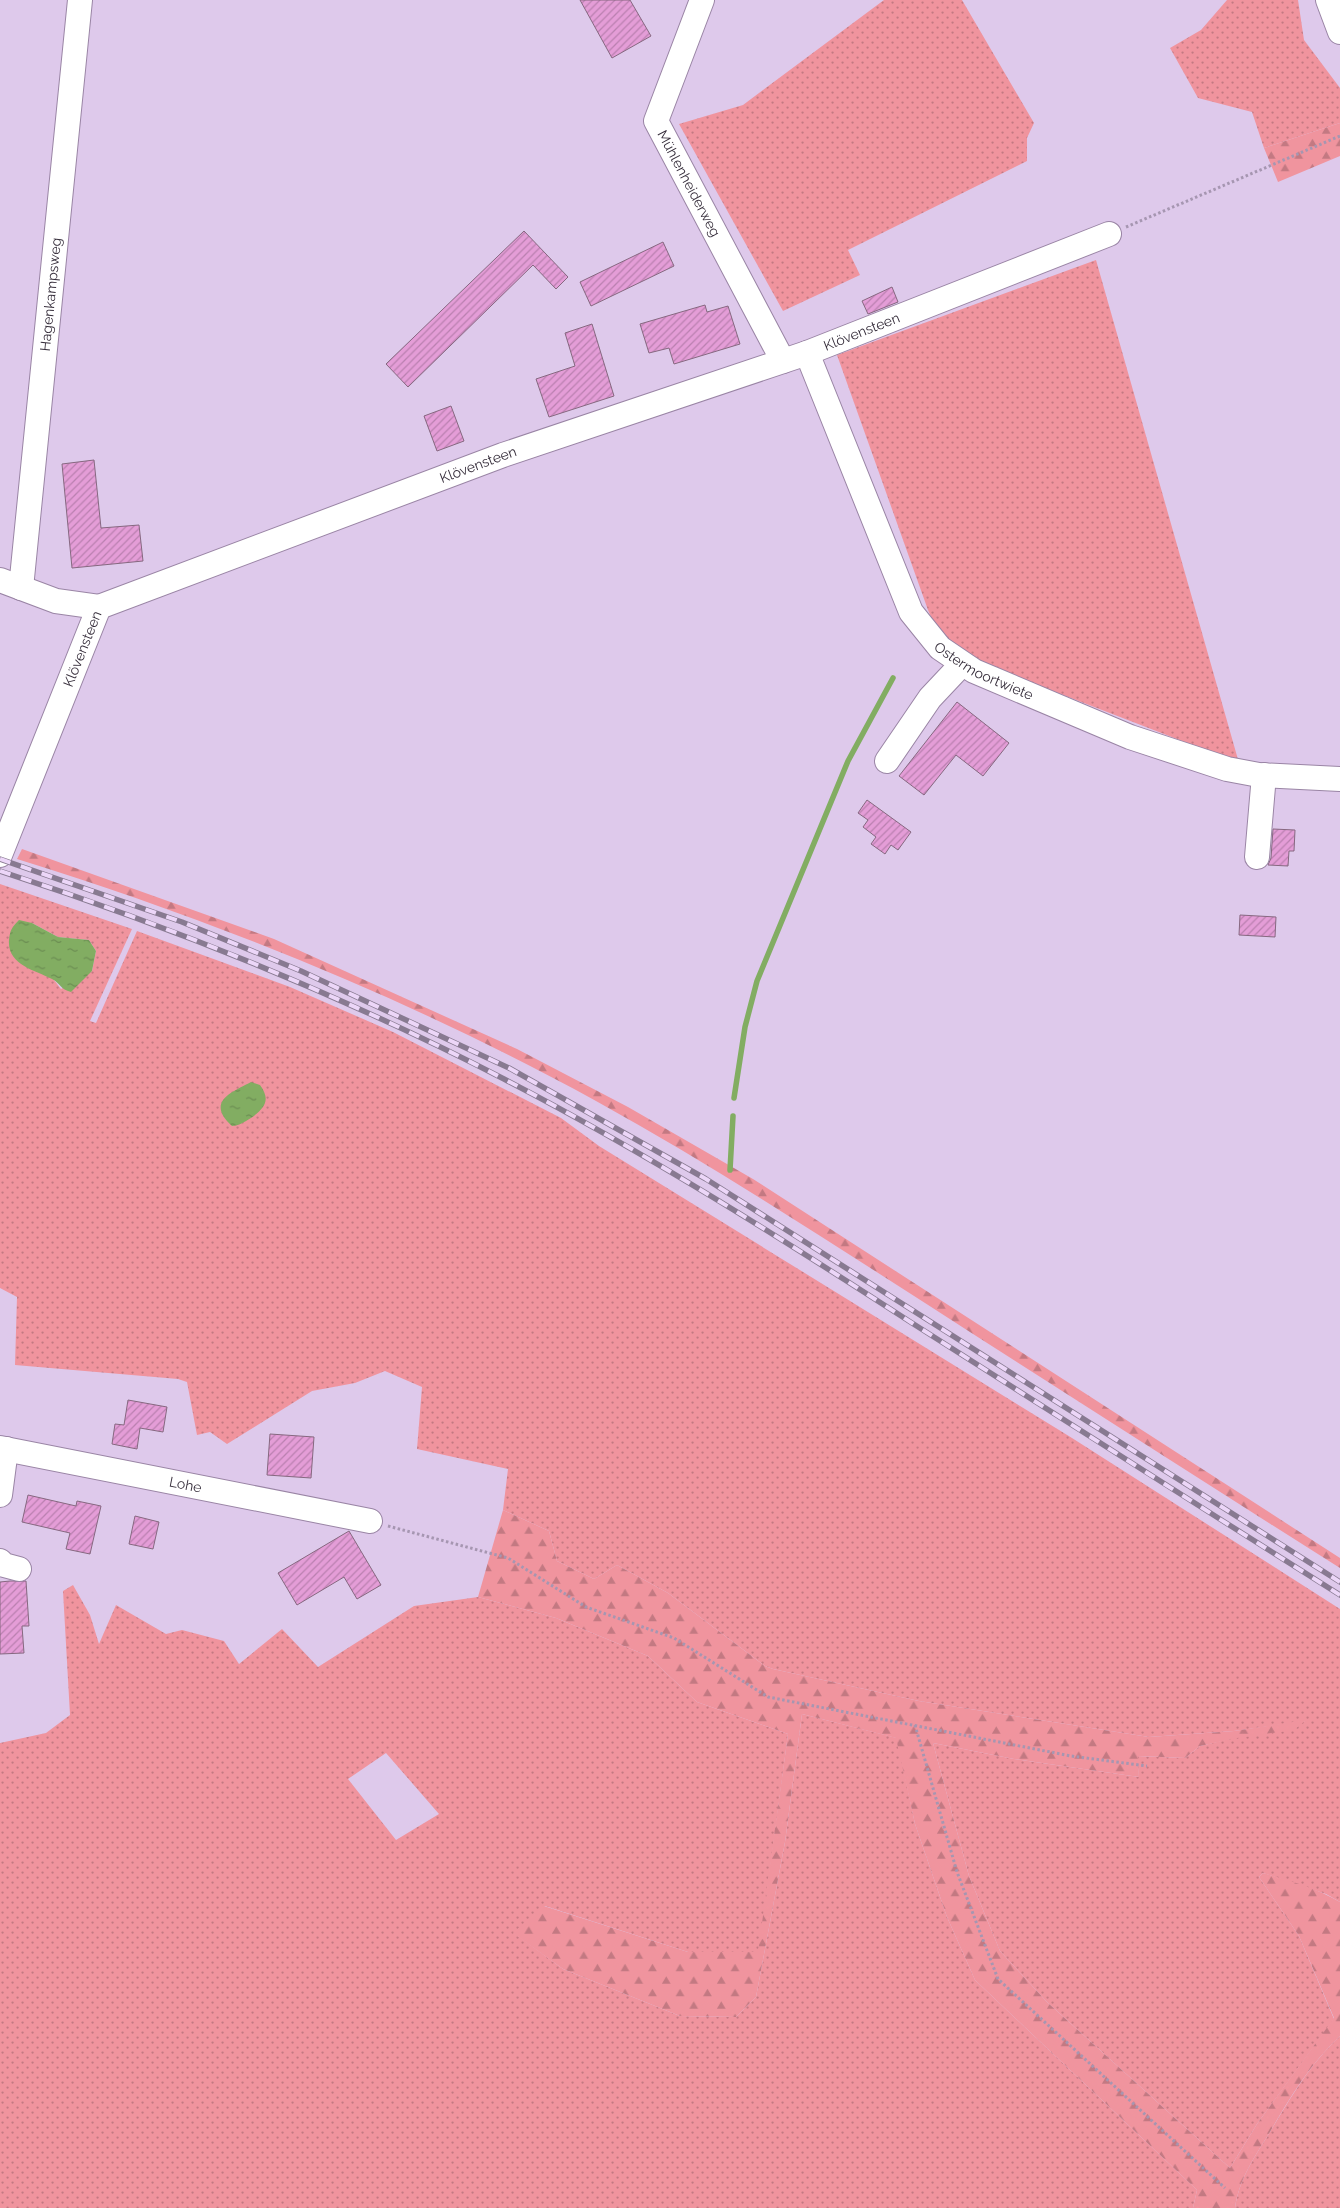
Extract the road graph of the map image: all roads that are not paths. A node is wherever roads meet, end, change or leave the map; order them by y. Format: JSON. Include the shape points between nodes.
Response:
{"nodes":[{"id":1,"x":80,"y":0,"type":"edge"},
{"id":2,"x":702,"y":0,"type":"edge"},
{"id":3,"x":1328,"y":0,"type":"edge"},
{"id":4,"x":1340,"y":32,"type":"edge"},
{"id":5,"x":1109,"y":234,"type":"road end"},
{"id":6,"x":808,"y":353,"type":"junction"},
{"id":7,"x":782,"y":361,"type":"junction"},
{"id":8,"x":11,"y":584,"type":"edge"},
{"id":9,"x":99,"y":607,"type":"junction"},
{"id":10,"x":962,"y":664,"type":"junction"},
{"id":11,"x":887,"y":762,"type":"dead end"},
{"id":12,"x":1264,"y":775,"type":"junction"},
{"id":13,"x":1340,"y":780,"type":"edge"},
{"id":14,"x":0,"y":855,"type":"edge"},
{"id":15,"x":1257,"y":857,"type":"dead end"},
{"id":16,"x":3,"y":1449,"type":"edge"},
{"id":17,"x":0,"y":1495,"type":"edge"},
{"id":18,"x":370,"y":1521,"type":"road end"}],
"edges":[{"from":1,"to":8,"type":"street","name":"Hagenkampsweg"},
{"from":2,"to":7,"type":"street","name":"Mühlenheiderweg","via":[[656,121]]},
{"from":3,"to":4,"type":"street"},
{"from":5,"to":6,"type":"street","name":"Klövensteen"},
{"from":6,"to":7,"type":"street","name":"Klövensteen"},
{"from":6,"to":10,"type":"street","name":"Ostermoortwiete","via":[[911,612],[940,648]]},
{"from":7,"to":9,"type":"street","name":"Klövensteen","via":[[503,455]]},
{"from":8,"to":9,"type":"street","via":[[56,601]]},
{"from":9,"to":14,"type":"street","name":"Klövensteen"},
{"from":10,"to":11,"type":"street","via":[[930,698]]},
{"from":10,"to":12,"type":"street","name":"Ostermoortwiete","via":[[1130,737],[1227,769]]},
{"from":12,"to":13,"type":"street","name":"Ostermoortwiete"},
{"from":12,"to":15,"type":"street"},
{"from":16,"to":17,"type":"street"},
{"from":16,"to":18,"type":"street","name":"Lohe"}]}
